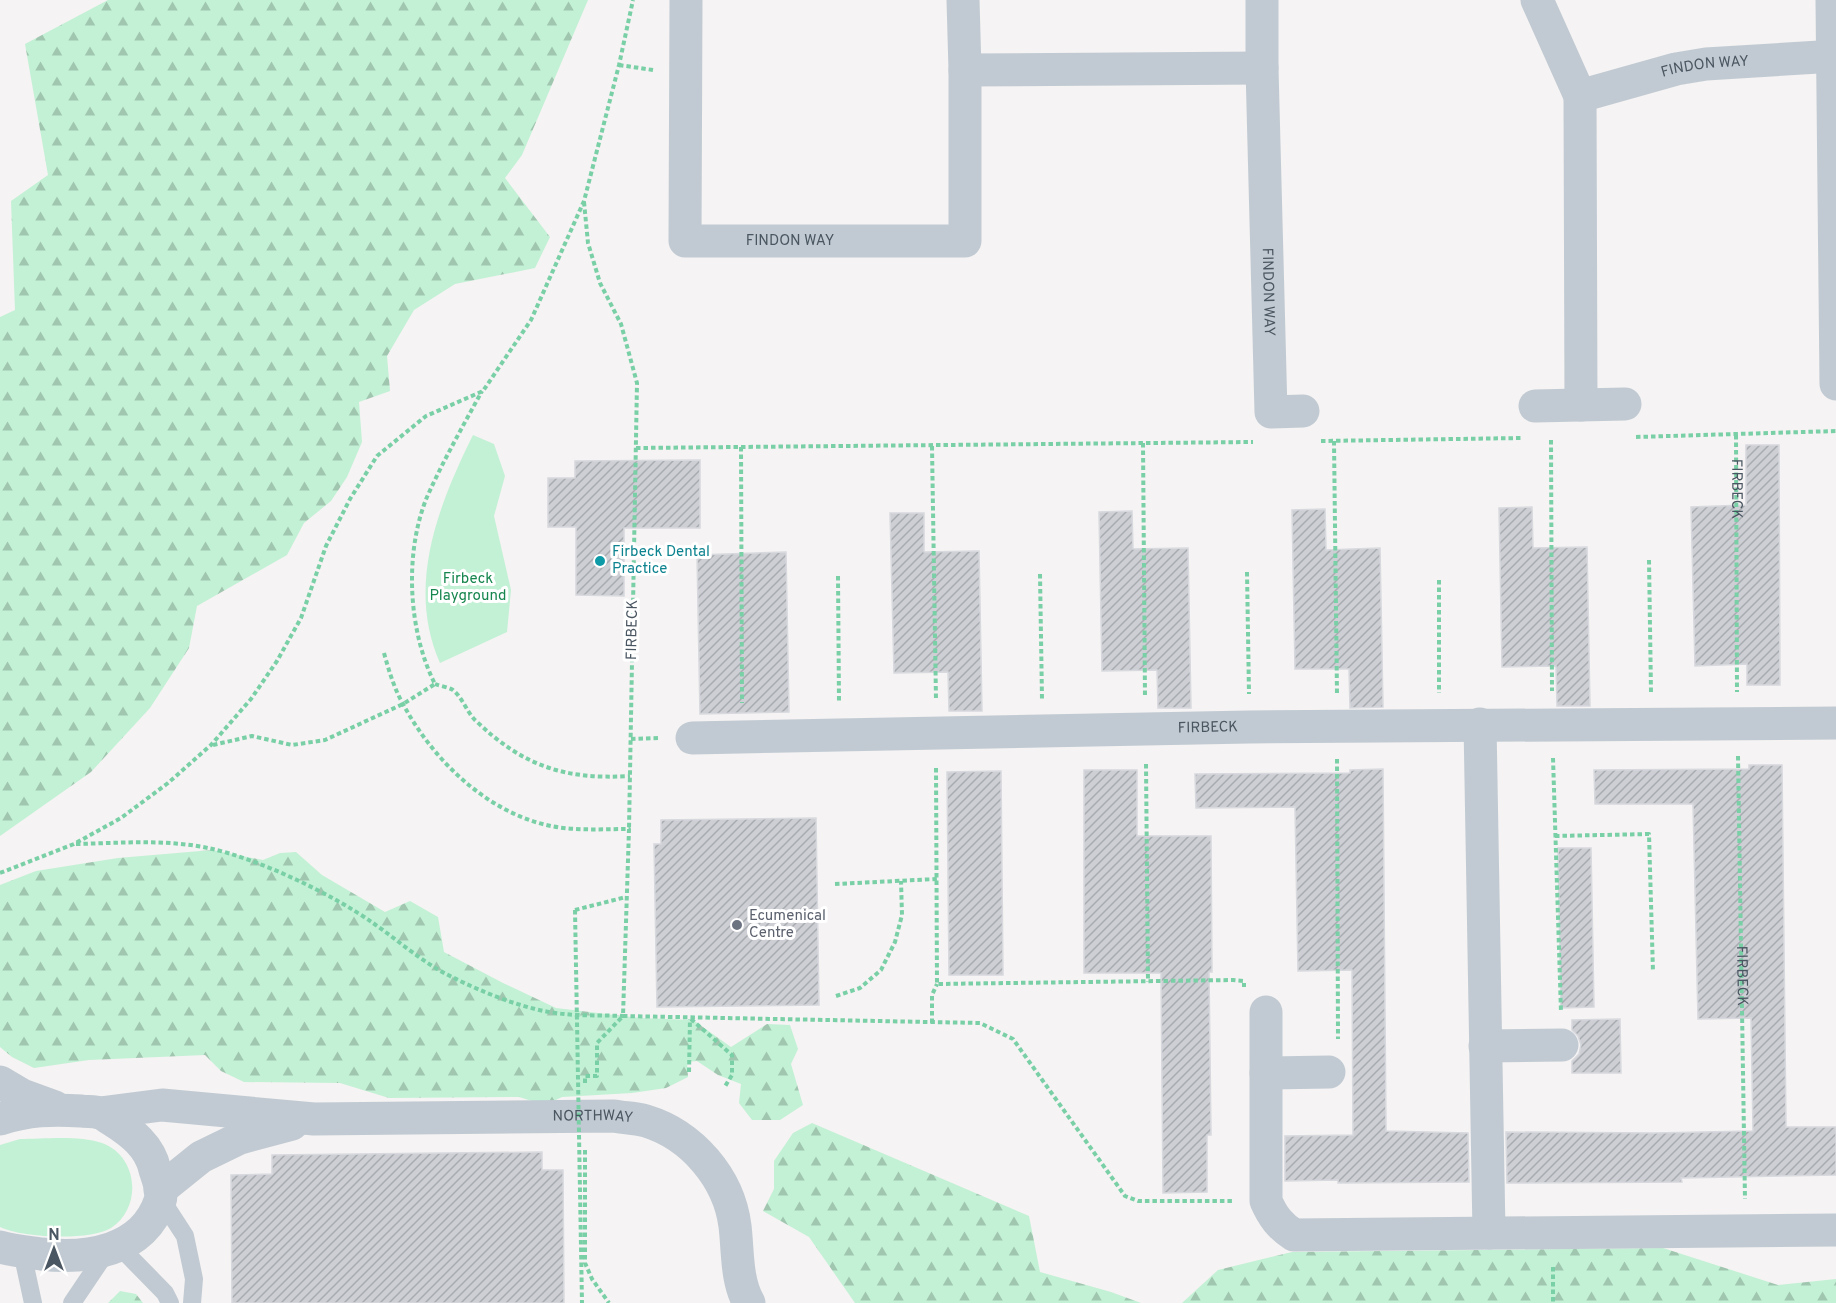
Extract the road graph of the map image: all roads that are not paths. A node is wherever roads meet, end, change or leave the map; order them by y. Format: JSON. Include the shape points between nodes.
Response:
{"nodes":[{"id":1,"x":686,"y":0,"type":"edge"},
{"id":2,"x":963,"y":0,"type":"edge"},
{"id":3,"x":1262,"y":0,"type":"edge"},
{"id":4,"x":1537,"y":0,"type":"edge"},
{"id":5,"x":1832,"y":0,"type":"edge"},
{"id":6,"x":1835,"y":56,"type":"edge"},
{"id":7,"x":1262,"y":68,"type":"junction"},
{"id":8,"x":965,"y":70,"type":"junction"},
{"id":9,"x":1580,"y":96,"type":"junction"},
{"id":10,"x":1836,"y":384,"type":"edge"},
{"id":11,"x":1625,"y":404,"type":"dead end"},
{"id":12,"x":1581,"y":405,"type":"junction"},
{"id":13,"x":1535,"y":406,"type":"dead end"},
{"id":14,"x":1309,"y":426,"type":"road end"},
{"id":15,"x":1836,"y":723,"type":"edge"},
{"id":16,"x":1480,"y":724,"type":"junction"},
{"id":17,"x":692,"y":738,"type":"dead end"},
{"id":18,"x":1266,"y":1012,"type":"road end"},
{"id":19,"x":1485,"y":1046,"type":"junction"},
{"id":20,"x":1562,"y":1046,"type":"dead end"},
{"id":21,"x":1329,"y":1072,"type":"dead end"},
{"id":22,"x":1266,"y":1073,"type":"junction"},
{"id":23,"x":0,"y":1082,"type":"edge"},
{"id":24,"x":63,"y":1110,"type":"junction"},
{"id":25,"x":100,"y":1113,"type":"junction"},
{"id":26,"x":0,"y":1119,"type":"edge"},
{"id":27,"x":314,"y":1119,"type":"junction"},
{"id":28,"x":161,"y":1194,"type":"junction"},
{"id":29,"x":1836,"y":1230,"type":"edge"},
{"id":30,"x":1489,"y":1233,"type":"junction"},
{"id":31,"x":113,"y":1248,"type":"junction"},
{"id":32,"x":6,"y":1249,"type":"edge"},
{"id":33,"x":33,"y":1303,"type":"edge"},
{"id":34,"x":72,"y":1303,"type":"edge"},
{"id":35,"x":170,"y":1303,"type":"edge"},
{"id":36,"x":192,"y":1303,"type":"edge"},
{"id":37,"x":749,"y":1303,"type":"edge"}],
"edges":[{"from":1,"to":8,"type":"street","name":"FINDON WAY","via":[[685,241],[965,241]]},
{"from":2,"to":8,"type":"street","name":"FINDON WAY"},
{"from":3,"to":7,"type":"street","name":"FINDON WAY"},
{"from":4,"to":9,"type":"street"},
{"from":5,"to":6,"type":"street"},
{"from":6,"to":9,"type":"street","name":"FINDON WAY","via":[[1706,64]]},
{"from":6,"to":10,"type":"street"},
{"from":7,"to":8,"type":"street"},
{"from":7,"to":14,"type":"street","name":"FINDON WAY","via":[[1271,412]]},
{"from":9,"to":12,"type":"street"},
{"from":11,"to":12,"type":"street"},
{"from":12,"to":13,"type":"street"},
{"from":15,"to":16,"type":"street","name":"FIRBECK"},
{"from":16,"to":17,"type":"street","name":"FIRBECK"},
{"from":16,"to":19,"type":"street"},
{"from":18,"to":22,"type":"street"},
{"from":19,"to":20,"type":"street"},
{"from":19,"to":30,"type":"street"},
{"from":21,"to":22,"type":"street"},
{"from":22,"to":30,"type":"street","via":[[1266,1201],[1281,1226],[1294,1235]]},
{"from":23,"to":24,"type":"street"},
{"from":24,"to":25,"type":"street"},
{"from":24,"to":26,"type":"street","via":[[28,1111]]},
{"from":25,"to":27,"type":"street","name":"NORTHWAY","via":[[162,1106]]},
{"from":25,"to":28,"type":"street","via":[[142,1143],[154,1163]]},
{"from":27,"to":28,"type":"street","name":"NORTHWAY","via":[[240,1138],[201,1157]]},
{"from":27,"to":37,"type":"street","name":"NORTHWAY","via":[[585,1105],[647,1122],[699,1152],[717,1175],[735,1223],[740,1271]]},
{"from":28,"to":31,"type":"street","via":[[152,1218],[138,1235]]},
{"from":28,"to":36,"type":"lane","via":[[185,1236],[194,1279]]},
{"from":29,"to":30,"type":"street"},
{"from":31,"to":32,"type":"street","via":[[75,1256]]},
{"from":31,"to":34,"type":"lane"},
{"from":31,"to":35,"type":"lane","via":[[158,1286]]},
{"from":32,"to":33,"type":"lane"}]}
